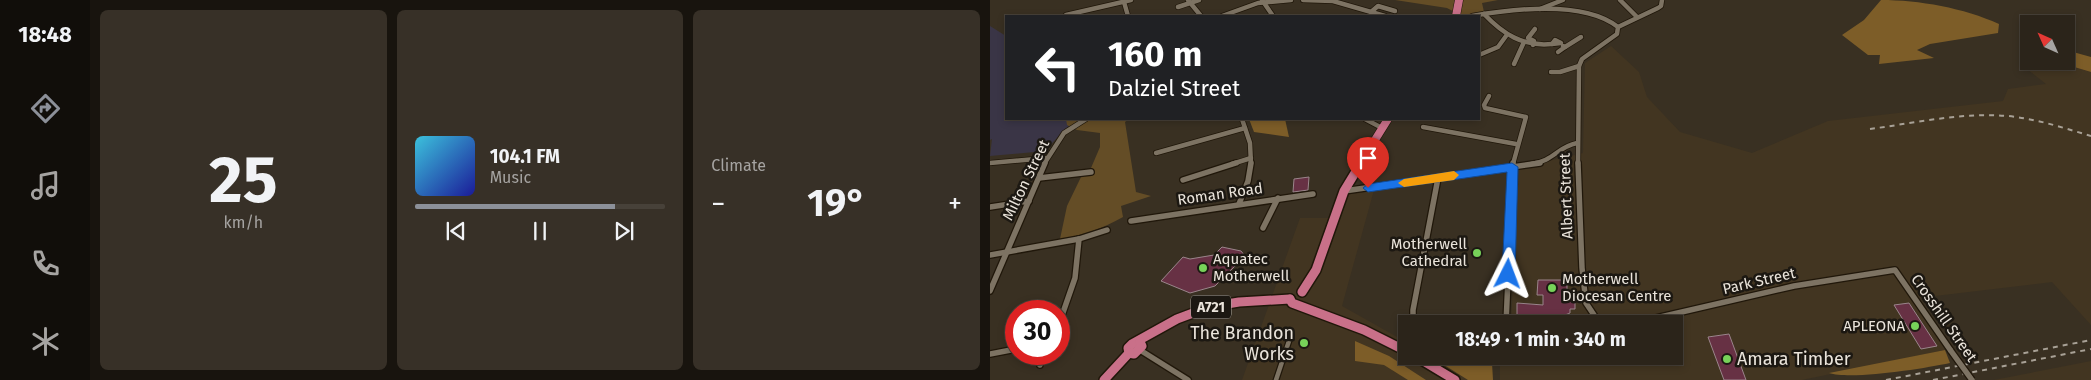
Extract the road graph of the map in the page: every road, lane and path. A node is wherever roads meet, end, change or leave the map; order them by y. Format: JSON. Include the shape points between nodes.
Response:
{"nodes":[{"id":1,"x":1095,"y":0,"type":"edge"},
{"id":2,"x":1131,"y":0,"type":"edge"},
{"id":3,"x":1199,"y":0,"type":"edge"},
{"id":4,"x":1290,"y":0,"type":"edge"},
{"id":5,"x":1303,"y":0,"type":"edge"},
{"id":6,"x":1563,"y":0,"type":"edge"},
{"id":7,"x":1620,"y":0,"type":"edge"},
{"id":8,"x":1662,"y":0,"type":"edge"},
{"id":9,"x":1189,"y":1,"type":"edge"},
{"id":10,"x":1263,"y":1,"type":"edge"},
{"id":11,"x":1459,"y":1,"type":"edge"},
{"id":12,"x":1124,"y":2,"type":"junction"},
{"id":13,"x":1178,"y":7,"type":"dead end"},
{"id":14,"x":1095,"y":8,"type":"junction"},
{"id":15,"x":1540,"y":9,"type":"junction"},
{"id":16,"x":1394,"y":11,"type":"dead end"},
{"id":17,"x":1371,"y":12,"type":"junction"},
{"id":18,"x":1066,"y":14,"type":"dead end"},
{"id":19,"x":1484,"y":14,"type":"junction"},
{"id":20,"x":1128,"y":15,"type":"edge"},
{"id":21,"x":1200,"y":15,"type":"edge"},
{"id":22,"x":1225,"y":15,"type":"edge"},
{"id":23,"x":1272,"y":15,"type":"edge"},
{"id":24,"x":1381,"y":15,"type":"edge"},
{"id":25,"x":1456,"y":15,"type":"edge"},
{"id":26,"x":1478,"y":15,"type":"edge"},
{"id":27,"x":1637,"y":17,"type":"junction"},
{"id":28,"x":1618,"y":27,"type":"junction"},
{"id":29,"x":1535,"y":29,"type":"dead end"},
{"id":30,"x":1506,"y":36,"type":"junction"},
{"id":31,"x":1580,"y":37,"type":"dead end"},
{"id":32,"x":1524,"y":42,"type":"junction"},
{"id":33,"x":1533,"y":45,"type":"junction"},
{"id":34,"x":1565,"y":47,"type":"junction"},
{"id":35,"x":1558,"y":52,"type":"dead end"},
{"id":36,"x":1480,"y":55,"type":"edge"},
{"id":37,"x":1514,"y":64,"type":"dead end"},
{"id":38,"x":1579,"y":66,"type":"junction"},
{"id":39,"x":1551,"y":72,"type":"dead end"},
{"id":40,"x":1489,"y":96,"type":"dead end"},
{"id":41,"x":1084,"y":120,"type":"edge"},
{"id":42,"x":1242,"y":120,"type":"edge"},
{"id":43,"x":1366,"y":120,"type":"edge"},
{"id":44,"x":1387,"y":120,"type":"edge"},
{"id":45,"x":1423,"y":127,"type":"dead end"},
{"id":46,"x":1245,"y":128,"type":"junction"},
{"id":47,"x":1382,"y":128,"type":"junction"},
{"id":48,"x":1577,"y":143,"type":"junction"},
{"id":49,"x":1516,"y":144,"type":"junction"},
{"id":50,"x":1156,"y":153,"type":"dead end"},
{"id":51,"x":1047,"y":158,"type":"junction"},
{"id":52,"x":1252,"y":158,"type":"junction"},
{"id":53,"x":990,"y":163,"type":"edge"},
{"id":54,"x":1512,"y":167,"type":"junction"},
{"id":55,"x":1091,"y":172,"type":"dead end"},
{"id":56,"x":1039,"y":178,"type":"junction"},
{"id":57,"x":1438,"y":178,"type":"junction"},
{"id":58,"x":1183,"y":180,"type":"dead end"},
{"id":59,"x":1344,"y":191,"type":"junction"},
{"id":60,"x":1313,"y":194,"type":"dead end"},
{"id":61,"x":1278,"y":198,"type":"junction"},
{"id":62,"x":1029,"y":201,"type":"junction"},
{"id":63,"x":1239,"y":204,"type":"junction"},
{"id":64,"x":990,"y":207,"type":"edge"},
{"id":65,"x":1131,"y":221,"type":"dead end"},
{"id":66,"x":1264,"y":228,"type":"dead end"},
{"id":67,"x":1107,"y":230,"type":"dead end"},
{"id":68,"x":1079,"y":240,"type":"junction"},
{"id":69,"x":1006,"y":252,"type":"junction"},
{"id":70,"x":990,"y":255,"type":"edge"},
{"id":71,"x":1895,"y":270,"type":"joint"},
{"id":72,"x":990,"y":291,"type":"edge"},
{"id":73,"x":1298,"y":298,"type":"junction"},
{"id":74,"x":1067,"y":300,"type":"edge"},
{"id":75,"x":1413,"y":315,"type":"edge"},
{"id":76,"x":1506,"y":315,"type":"edge"},
{"id":77,"x":1593,"y":315,"type":"edge"},
{"id":78,"x":1669,"y":315,"type":"edge"},
{"id":79,"x":1290,"y":334,"type":"dead end"},
{"id":80,"x":1398,"y":347,"type":"edge"},
{"id":81,"x":1136,"y":348,"type":"junction"},
{"id":82,"x":1005,"y":351,"type":"edge"},
{"id":83,"x":990,"y":354,"type":"edge"},
{"id":84,"x":1430,"y":365,"type":"edge"},
{"id":85,"x":1104,"y":380,"type":"edge"},
{"id":86,"x":1188,"y":380,"type":"edge"},
{"id":87,"x":1276,"y":380,"type":"edge"},
{"id":88,"x":1454,"y":380,"type":"edge"},
{"id":89,"x":1972,"y":380,"type":"edge"}],
"edges":[{"from":1,"to":14,"type":"street"},
{"from":2,"to":12,"type":"street"},
{"from":3,"to":9,"type":"street"},
{"from":4,"to":10,"type":"street"},
{"from":5,"to":17,"type":"street","via":[[1333,1]]},
{"from":6,"to":15,"type":"street"},
{"from":7,"to":27,"type":"street"},
{"from":8,"to":27,"type":"street","via":[[1661,6],[1650,14]]},
{"from":9,"to":13,"type":"street"},
{"from":9,"to":21,"type":"street"},
{"from":10,"to":22,"type":"street"},
{"from":10,"to":23,"type":"street"},
{"from":11,"to":25,"type":"main road"},
{"from":12,"to":14,"type":"street"},
{"from":12,"to":20,"type":"street"},
{"from":14,"to":18,"type":"street"},
{"from":15,"to":19,"type":"street"},
{"from":15,"to":28,"type":"street","via":[[1598,17]]},
{"from":16,"to":17,"type":"street","via":[[1378,6]]},
{"from":17,"to":24,"type":"street"},
{"from":19,"to":26,"type":"street"},
{"from":19,"to":30,"type":"street"},
{"from":27,"to":28,"type":"street"},
{"from":28,"to":38,"type":"street","via":[[1617,34],[1582,59]]},
{"from":29,"to":33,"type":"street","via":[[1528,38],[1534,41]]},
{"from":30,"to":32,"type":"street"},
{"from":30,"to":36,"type":"street","via":[[1498,47]]},
{"from":31,"to":34,"type":"street"},
{"from":32,"to":33,"type":"street"},
{"from":32,"to":37,"type":"street"},
{"from":33,"to":34,"type":"street","via":[[1560,44]]},
{"from":34,"to":35,"type":"street"},
{"from":38,"to":39,"type":"street","via":[[1563,73]]},
{"from":38,"to":48,"type":"street","name":"Albert Street"},
{"from":40,"to":49,"type":"street","via":[[1485,108],[1526,116]]},
{"from":41,"to":51,"type":"street","name":"Milton Street","via":[[1064,133]]},
{"from":42,"to":46,"type":"street"},
{"from":43,"to":47,"type":"street"},
{"from":44,"to":47,"type":"main road"},
{"from":45,"to":49,"type":"street"},
{"from":46,"to":50,"type":"street"},
{"from":46,"to":52,"type":"street","via":[[1252,146]]},
{"from":47,"to":59,"type":"main road"},
{"from":48,"to":54,"type":"street","via":[[1568,145],[1546,162]]},
{"from":48,"to":77,"type":"street","name":"Albert Street","via":[[1584,291]]},
{"from":49,"to":54,"type":"street"},
{"from":51,"to":53,"type":"street"},
{"from":51,"to":56,"type":"street","name":"Milton Street"},
{"from":52,"to":58,"type":"street"},
{"from":52,"to":63,"type":"street","via":[[1251,176]]},
{"from":54,"to":57,"type":"street"},
{"from":54,"to":76,"type":"street"},
{"from":55,"to":56,"type":"street"},
{"from":56,"to":62,"type":"street","name":"Milton Street"},
{"from":57,"to":59,"type":"street"},
{"from":57,"to":75,"type":"street"},
{"from":59,"to":73,"type":"main road","via":[[1316,270]]},
{"from":60,"to":61,"type":"street","name":"Roman Road"},
{"from":61,"to":63,"type":"street","name":"Roman Road"},
{"from":61,"to":66,"type":"street"},
{"from":62,"to":64,"type":"street"},
{"from":62,"to":69,"type":"street","name":"Milton Street"},
{"from":63,"to":65,"type":"street","name":"Roman Road"},
{"from":67,"to":68,"type":"street"},
{"from":68,"to":69,"type":"street"},
{"from":68,"to":74,"type":"street","via":[[1075,278]]},
{"from":69,"to":70,"type":"street"},
{"from":69,"to":72,"type":"street","name":"Milton Street"},
{"from":71,"to":78,"type":"street","name":"Park Street","via":[[1794,286]]},
{"from":71,"to":89,"type":"street","name":"Crosshill Street","bridge":true},
{"from":73,"to":80,"type":"main road","via":[[1315,313],[1364,330]]},
{"from":73,"to":81,"type":"main road","number":"A721","via":[[1234,302],[1200,310],[1178,318]]},
{"from":79,"to":87,"type":"street"},
{"from":81,"to":85,"type":"main road","number":"A721"},
{"from":81,"to":86,"type":"street"},
{"from":82,"to":83,"type":"street"},
{"from":84,"to":88,"type":"main road"}]}
